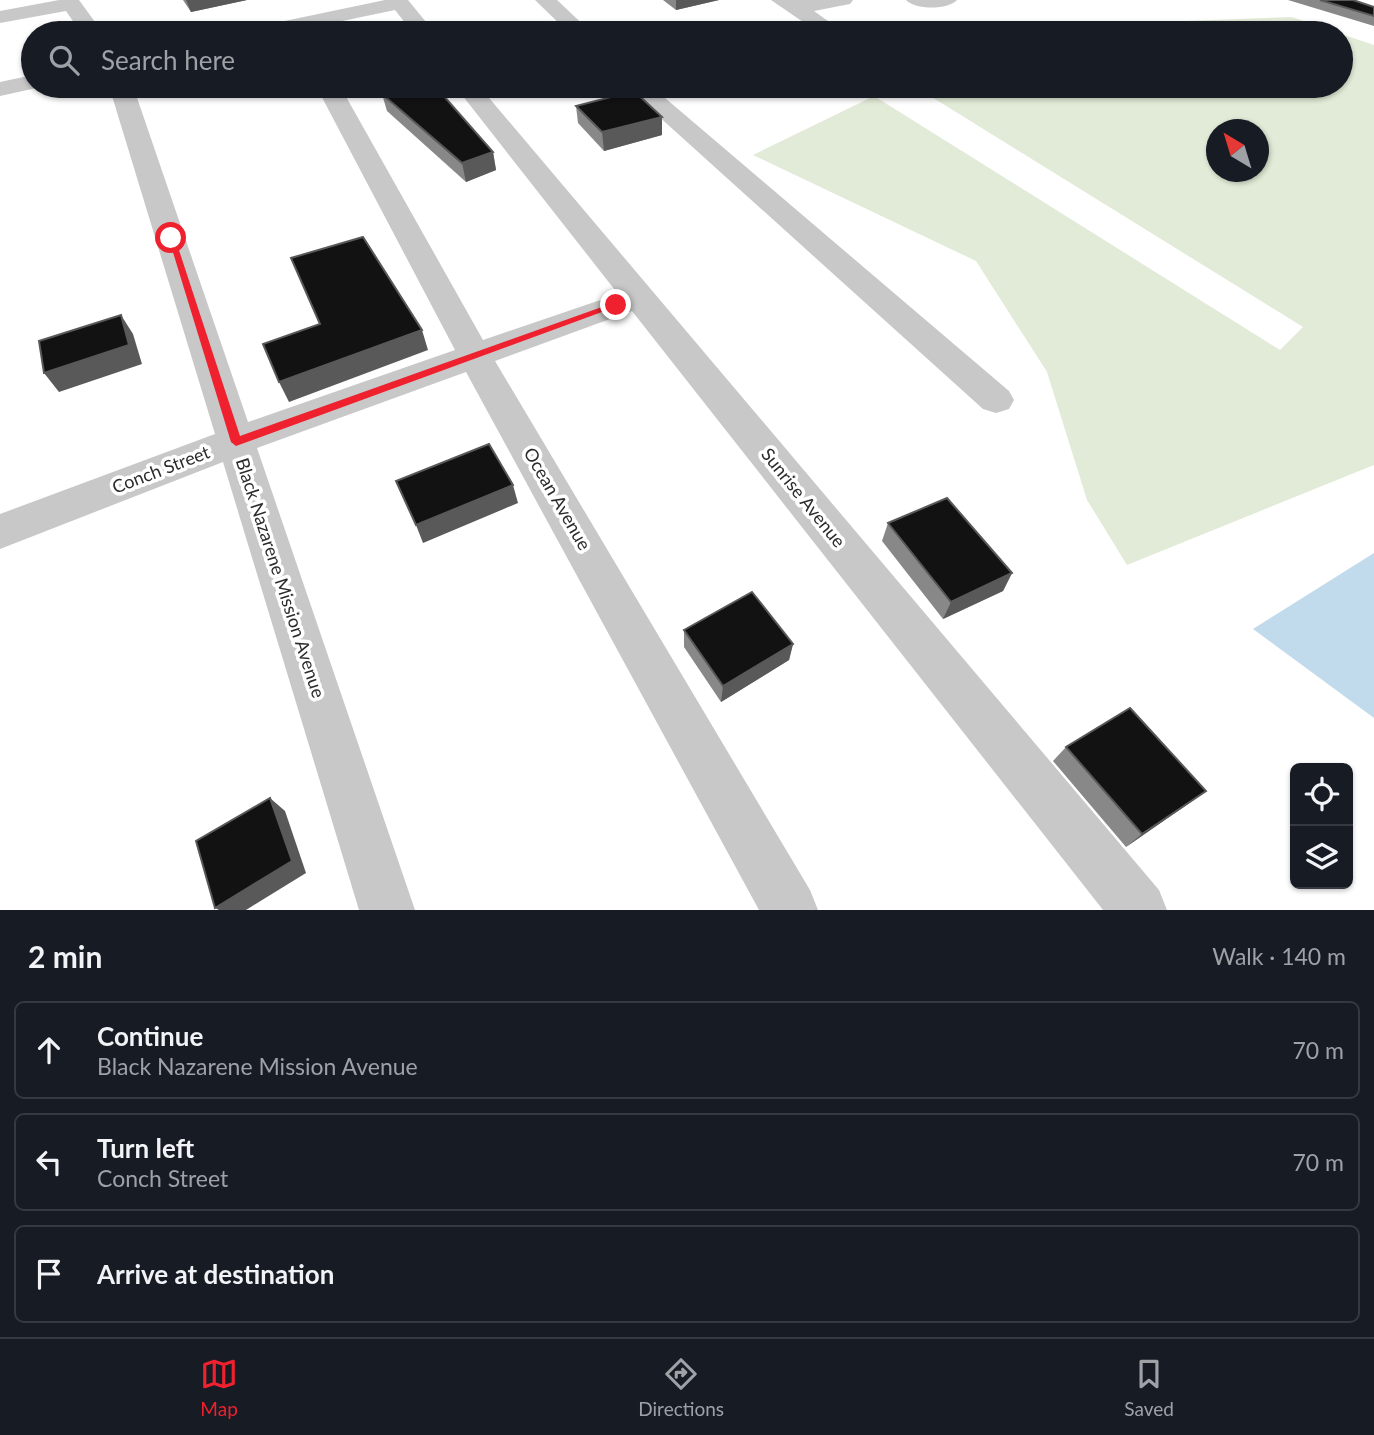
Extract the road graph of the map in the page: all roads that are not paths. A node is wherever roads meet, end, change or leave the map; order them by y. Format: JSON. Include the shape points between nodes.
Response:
{"nodes":[{"id":1,"x":545,"y":0,"type":"edge"},
{"id":2,"x":843,"y":0,"type":"edge"},
{"id":3,"x":916,"y":0,"type":"edge"},
{"id":4,"x":947,"y":0,"type":"edge"},
{"id":5,"x":70,"y":2,"type":"edge"},
{"id":6,"x":788,"y":4,"type":"edge"},
{"id":7,"x":0,"y":17,"type":"edge"},
{"id":8,"x":83,"y":21,"type":"edge"},
{"id":9,"x":329,"y":21,"type":"edge"},
{"id":10,"x":414,"y":21,"type":"edge"},
{"id":11,"x":568,"y":21,"type":"edge"},
{"id":12,"x":816,"y":21,"type":"edge"},
{"id":13,"x":21,"y":85,"type":"edge"},
{"id":14,"x":0,"y":89,"type":"edge"},
{"id":15,"x":125,"y":98,"type":"edge"},
{"id":16,"x":335,"y":98,"type":"edge"},
{"id":17,"x":477,"y":98,"type":"edge"},
{"id":18,"x":651,"y":98,"type":"edge"},
{"id":19,"x":640,"y":297,"type":"junction"},
{"id":20,"x":474,"y":354,"type":"junction"},
{"id":21,"x":996,"y":400,"type":"dead end"},
{"id":22,"x":236,"y":442,"type":"junction"},
{"id":23,"x":0,"y":532,"type":"edge"},
{"id":24,"x":387,"y":910,"type":"edge"},
{"id":25,"x":790,"y":910,"type":"edge"},
{"id":26,"x":1139,"y":910,"type":"edge"}],
"edges":[{"from":1,"to":11,"type":"street"},
{"from":2,"to":6,"type":"street"},
{"from":3,"to":4,"type":"street"},
{"from":5,"to":7,"type":"street"},
{"from":5,"to":8,"type":"street"},
{"from":6,"to":12,"type":"street"},
{"from":9,"to":10,"type":"street","via":[[400,3]]},
{"from":13,"to":14,"type":"street"},
{"from":15,"to":22,"type":"street","name":"Black Nazarene Mission Avenue"},
{"from":16,"to":20,"type":"street","name":"Ocean Avenue"},
{"from":17,"to":19,"type":"street","name":"Sunrise Avenue"},
{"from":18,"to":21,"type":"street"},
{"from":19,"to":20,"type":"street","name":"Conch Street"},
{"from":19,"to":26,"type":"street","name":"Sunrise Avenue"},
{"from":20,"to":22,"type":"street","name":"Conch Street"},
{"from":20,"to":25,"type":"street","name":"Ocean Avenue"},
{"from":22,"to":23,"type":"street","name":"Conch Street"},
{"from":22,"to":24,"type":"street","name":"Black Nazarene Mission Avenue"}]}
